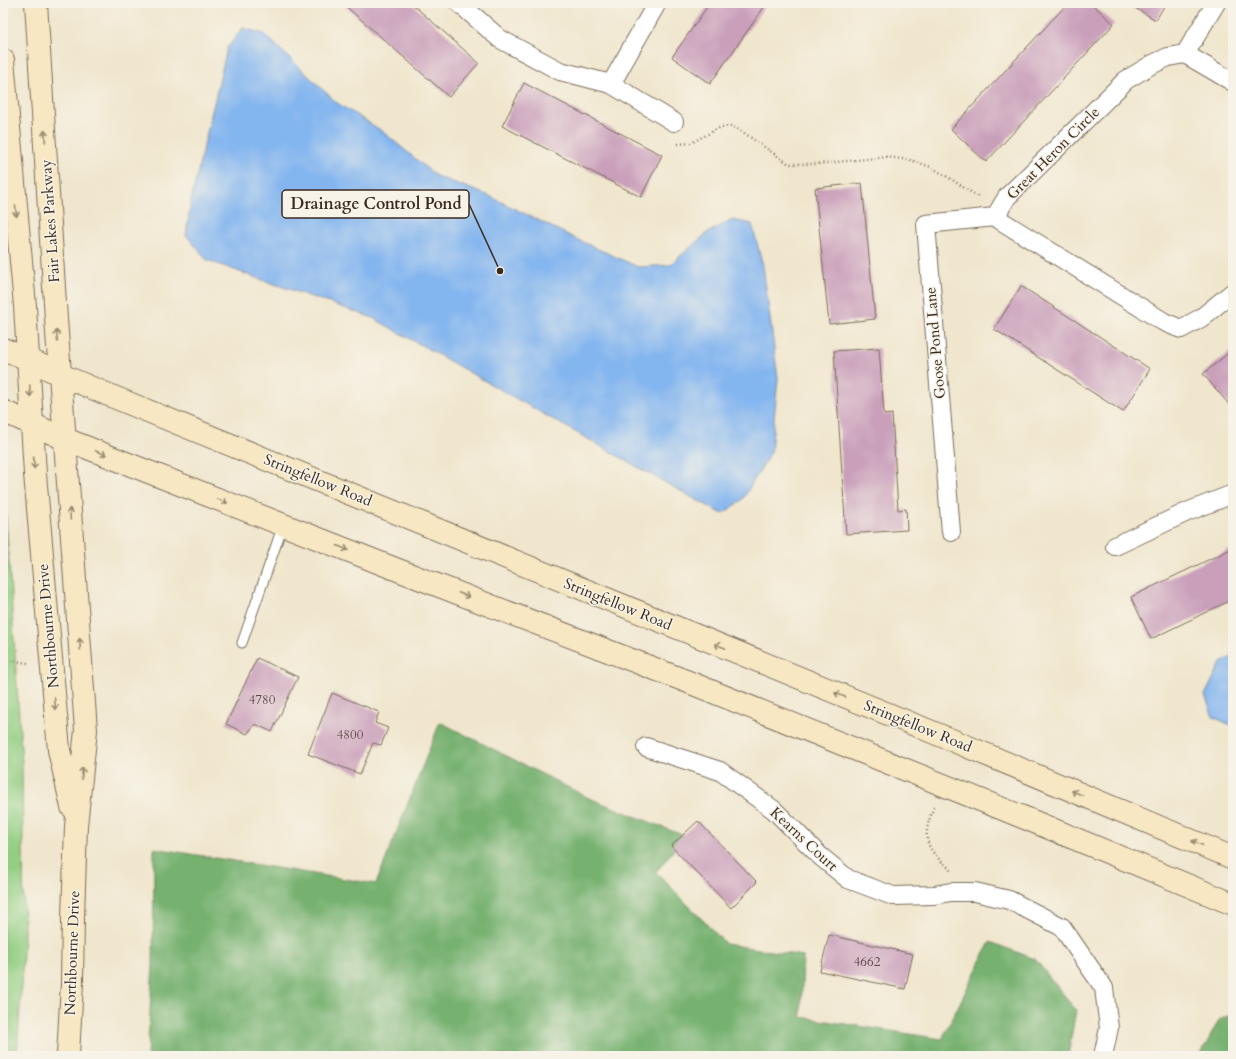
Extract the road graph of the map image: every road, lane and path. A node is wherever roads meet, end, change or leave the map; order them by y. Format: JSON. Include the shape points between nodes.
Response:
{"nodes":[{"id":1,"x":36,"y":3,"type":"edge"},
{"id":2,"x":460,"y":3,"type":"edge"},
{"id":3,"x":657,"y":3,"type":"edge"},
{"id":4,"x":1216,"y":3,"type":"edge"},
{"id":5,"x":1185,"y":54,"type":"junction"},
{"id":6,"x":3,"y":60,"type":"edge"},
{"id":7,"x":1233,"y":82,"type":"edge"},
{"id":8,"x":612,"y":84,"type":"junction"},
{"id":9,"x":5,"y":110,"type":"edge"},
{"id":10,"x":674,"y":122,"type":"dead end"},
{"id":11,"x":678,"y":144,"type":"dead end"},
{"id":12,"x":988,"y":217,"type":"junction"},
{"id":13,"x":1233,"y":292,"type":"edge"},
{"id":14,"x":3,"y":349,"type":"edge"},
{"id":15,"x":28,"y":359,"type":"junction"},
{"id":16,"x":60,"y":375,"type":"junction"},
{"id":17,"x":3,"y":411,"type":"edge"},
{"id":18,"x":32,"y":424,"type":"junction"},
{"id":19,"x":65,"y":439,"type":"junction"},
{"id":20,"x":1233,"y":494,"type":"edge"},
{"id":21,"x":283,"y":524,"type":"junction"},
{"id":22,"x":951,"y":532,"type":"dead end"},
{"id":23,"x":1115,"y":546,"type":"dead end"},
{"id":24,"x":242,"y":643,"type":"dead end"},
{"id":25,"x":3,"y":659,"type":"edge"},
{"id":26,"x":28,"y":663,"type":"dead end"},
{"id":27,"x":646,"y":747,"type":"dead end"},
{"id":28,"x":934,"y":807,"type":"dead end"},
{"id":29,"x":76,"y":826,"type":"junction"},
{"id":30,"x":1233,"y":858,"type":"edge"},
{"id":31,"x":950,"y":892,"type":"junction"},
{"id":32,"x":1233,"y":904,"type":"edge"},
{"id":33,"x":68,"y":1056,"type":"edge"},
{"id":34,"x":1104,"y":1056,"type":"edge"}],
"edges":[{"from":16,"to":1,"type":"main road","name":"Fair Lakes Parkway","one_way":true},
{"from":2,"to":8,"type":"street","via":[[500,39],[560,71]]},
{"from":3,"to":8,"type":"street"},
{"from":4,"to":5,"type":"street"},
{"from":5,"to":7,"type":"street"},
{"from":5,"to":12,"type":"street","name":"Great Heron Circle","via":[[1168,57],[1126,80]]},
{"from":6,"to":9,"type":"main road"},
{"from":8,"to":10,"type":"street"},
{"from":9,"to":15,"type":"main road","one_way":true},
{"from":11,"to":12,"type":"path","via":[[691,143],[721,127],[731,126],[789,164],[888,157],[910,160],[930,167],[977,196]]},
{"from":12,"to":13,"type":"street","name":"Great Heron Circle","via":[[1164,322],[1181,329],[1202,318]]},
{"from":12,"to":22,"type":"street","name":"Goose Pond Lane","via":[[926,224]]},
{"from":14,"to":15,"type":"main road","name":"Stringfellow Road"},
{"from":15,"to":16,"type":"main road","name":"Stringfellow Road"},
{"from":15,"to":18,"type":"main road","one_way":true},
{"from":16,"to":19,"type":"main road","name":"Fair Lakes Parkway"},
{"from":30,"to":16,"type":"main road","name":"Stringfellow Road","one_way":true},
{"from":17,"to":18,"type":"main road"},
{"from":18,"to":19,"type":"main road"},
{"from":18,"to":29,"type":"main road","name":"Northbourne Drive","one_way":true,"via":[[59,750]]},
{"from":19,"to":21,"type":"main road","one_way":true},
{"from":29,"to":19,"type":"main road","name":"Northbourne Drive","one_way":true,"via":[[86,730]]},
{"from":20,"to":23,"type":"street","via":[[1187,512]]},
{"from":21,"to":24,"type":"lane"},
{"from":21,"to":32,"type":"main road","one_way":true,"via":[[686,681]]},
{"from":25,"to":26,"type":"path"},
{"from":27,"to":31,"type":"street","name":"Kearns Court","via":[[720,770],[774,810],[820,856],[848,879],[893,896]]},
{"from":28,"to":31,"type":"path","via":[[928,821],[926,839],[932,852],[950,869]]},
{"from":29,"to":33,"type":"main road","name":"Northbourne Drive"},
{"from":31,"to":34,"type":"street","name":"Kearns Court","via":[[975,892],[1009,900],[1062,928],[1104,988],[1109,1028]]}]}
